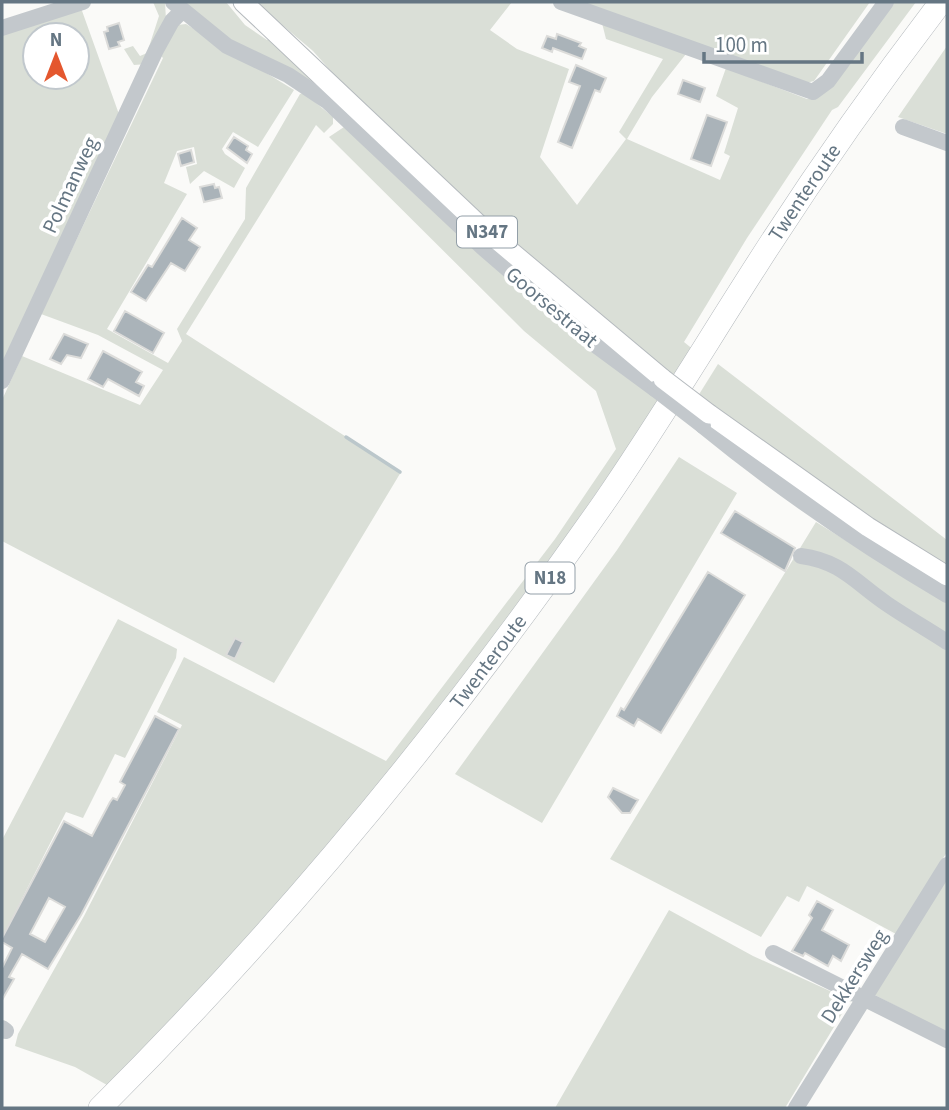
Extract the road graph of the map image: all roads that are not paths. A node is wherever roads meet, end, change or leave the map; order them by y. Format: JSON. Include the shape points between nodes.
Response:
{"nodes":[{"id":1,"x":83,"y":2,"type":"edge"},
{"id":2,"x":243,"y":2,"type":"edge"},
{"id":3,"x":561,"y":2,"type":"edge"},
{"id":4,"x":886,"y":2,"type":"edge"},
{"id":5,"x":941,"y":2,"type":"edge"},
{"id":6,"x":177,"y":6,"type":"edge"},
{"id":7,"x":947,"y":18,"type":"edge"},
{"id":8,"x":2,"y":28,"type":"edge"},
{"id":9,"x":903,"y":127,"type":"dead end"},
{"id":10,"x":947,"y":143,"type":"edge"},
{"id":11,"x":2,"y":381,"type":"edge"},
{"id":12,"x":659,"y":384,"type":"junction"},
{"id":13,"x":706,"y":420,"type":"junction"},
{"id":14,"x":802,"y":556,"type":"dead end"},
{"id":15,"x":947,"y":576,"type":"edge"},
{"id":16,"x":947,"y":595,"type":"edge"},
{"id":17,"x":947,"y":642,"type":"edge"},
{"id":18,"x":947,"y":864,"type":"edge"},
{"id":19,"x":772,"y":953,"type":"dead end"},
{"id":20,"x":865,"y":999,"type":"junction"},
{"id":21,"x":947,"y":1040,"type":"edge"},
{"id":22,"x":100,"y":1108,"type":"edge"},
{"id":23,"x":121,"y":1108,"type":"edge"},
{"id":24,"x":796,"y":1108,"type":"edge"}],
"edges":[{"from":1,"to":8,"type":"street"},
{"from":2,"to":12,"type":"main road","name":"Goorsestraat","number":"N347","via":[[478,224]]},
{"from":3,"to":4,"type":"street","via":[[813,92],[828,80]]},
{"from":5,"to":22,"type":"highway","name":"Twenteroute","number":"N18","via":[[800,198],[607,498],[445,720],[198,1010]]},
{"from":6,"to":11,"type":"street","name":"Polmanweg"},
{"from":6,"to":12,"type":"street","name":"Goorsestraat","via":[[227,47],[288,75],[327,101],[551,308]]},
{"from":7,"to":23,"type":"highway","name":"Twenteroute","number":"N18","via":[[814,204],[622,502],[446,746],[214,1013]]},
{"from":9,"to":10,"type":"street"},
{"from":12,"to":13,"type":"main road","name":"Goorsestraat","number":"N347","bridge":true},
{"from":13,"to":15,"type":"main road","name":"Goorsestraat","number":"N347"},
{"from":13,"to":16,"type":"street","name":"Goorsestraat","via":[[743,458]]},
{"from":14,"to":17,"type":"street","via":[[838,567]]},
{"from":18,"to":20,"type":"street","name":"Dekkersweg"},
{"from":19,"to":20,"type":"street"},
{"from":20,"to":21,"type":"street"},
{"from":20,"to":24,"type":"street","name":"Dekkersweg"}]}
